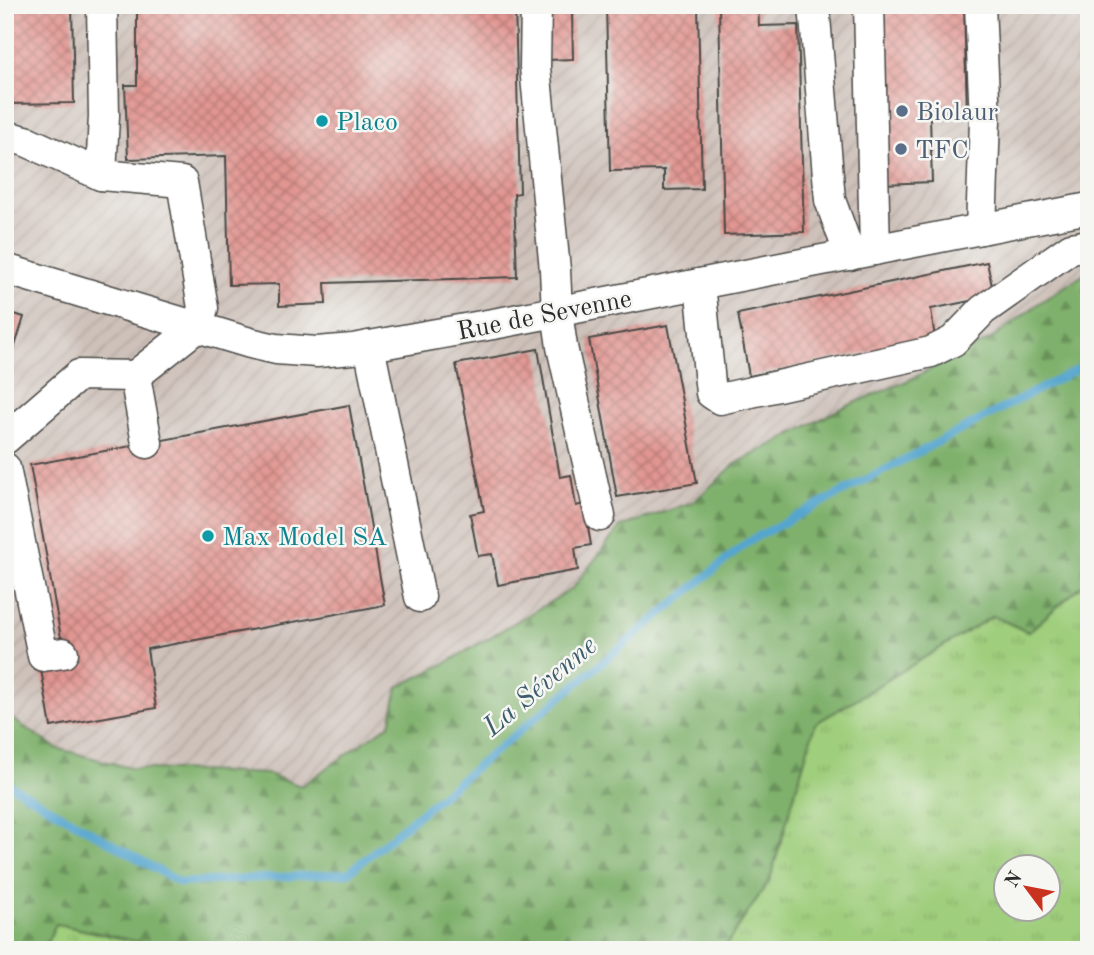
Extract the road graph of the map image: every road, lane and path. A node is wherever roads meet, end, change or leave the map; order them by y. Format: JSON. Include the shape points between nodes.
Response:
{"nodes":[{"id":1,"x":102,"y":5,"type":"edge"},
{"id":2,"x":536,"y":5,"type":"edge"},
{"id":3,"x":814,"y":5,"type":"edge"},
{"id":4,"x":869,"y":5,"type":"edge"},
{"id":5,"x":980,"y":5,"type":"edge"},
{"id":6,"x":5,"y":136,"type":"edge"},
{"id":7,"x":101,"y":175,"type":"junction"},
{"id":8,"x":1089,"y":208,"type":"edge"},
{"id":9,"x":981,"y":229,"type":"junction"},
{"id":10,"x":1089,"y":244,"type":"edge"},
{"id":11,"x":863,"y":252,"type":"junction"},
{"id":12,"x":5,"y":269,"type":"edge"},
{"id":13,"x":699,"y":284,"type":"junction"},
{"id":14,"x":556,"y":312,"type":"junction"},
{"id":15,"x":197,"y":327,"type":"junction"},
{"id":16,"x":369,"y":346,"type":"junction"},
{"id":17,"x":135,"y":376,"type":"junction"},
{"id":18,"x":5,"y":439,"type":"edge"},
{"id":19,"x":147,"y":443,"type":"dead end"},
{"id":20,"x":6,"y":475,"type":"edge"},
{"id":21,"x":600,"y":516,"type":"dead end"},
{"id":22,"x":421,"y":597,"type":"dead end"},
{"id":23,"x":63,"y":653,"type":"dead end"}],
"edges":[{"from":1,"to":7,"type":"street"},
{"from":2,"to":14,"type":"street","via":[[535,67]]},
{"from":3,"to":11,"type":"street","via":[[830,200]]},
{"from":4,"to":11,"type":"street"},
{"from":5,"to":9,"type":"street","via":[[985,120]]},
{"from":6,"to":7,"type":"street"},
{"from":7,"to":15,"type":"street","via":[[181,182],[203,308]]},
{"from":8,"to":9,"type":"street","name":"Rue de Sevenne"},
{"from":9,"to":11,"type":"street","name":"Rue de Sevenne"},
{"from":10,"to":13,"type":"street","via":[[1071,248],[983,310],[953,341],[931,352],[720,399],[711,393]]},
{"from":11,"to":13,"type":"street","name":"Rue de Sevenne"},
{"from":12,"to":15,"type":"street","name":"Rue de Sevenne"},
{"from":13,"to":14,"type":"street","name":"Rue de Sevenne"},
{"from":14,"to":16,"type":"street","name":"Rue de Sevenne"},
{"from":14,"to":21,"type":"street"},
{"from":15,"to":16,"type":"street","name":"Rue de Sevenne","via":[[276,349],[317,352]]},
{"from":15,"to":17,"type":"street"},
{"from":16,"to":22,"type":"street"},
{"from":17,"to":18,"type":"street","via":[[79,375]]},
{"from":17,"to":19,"type":"street"},
{"from":20,"to":23,"type":"street","via":[[43,656]]}]}
